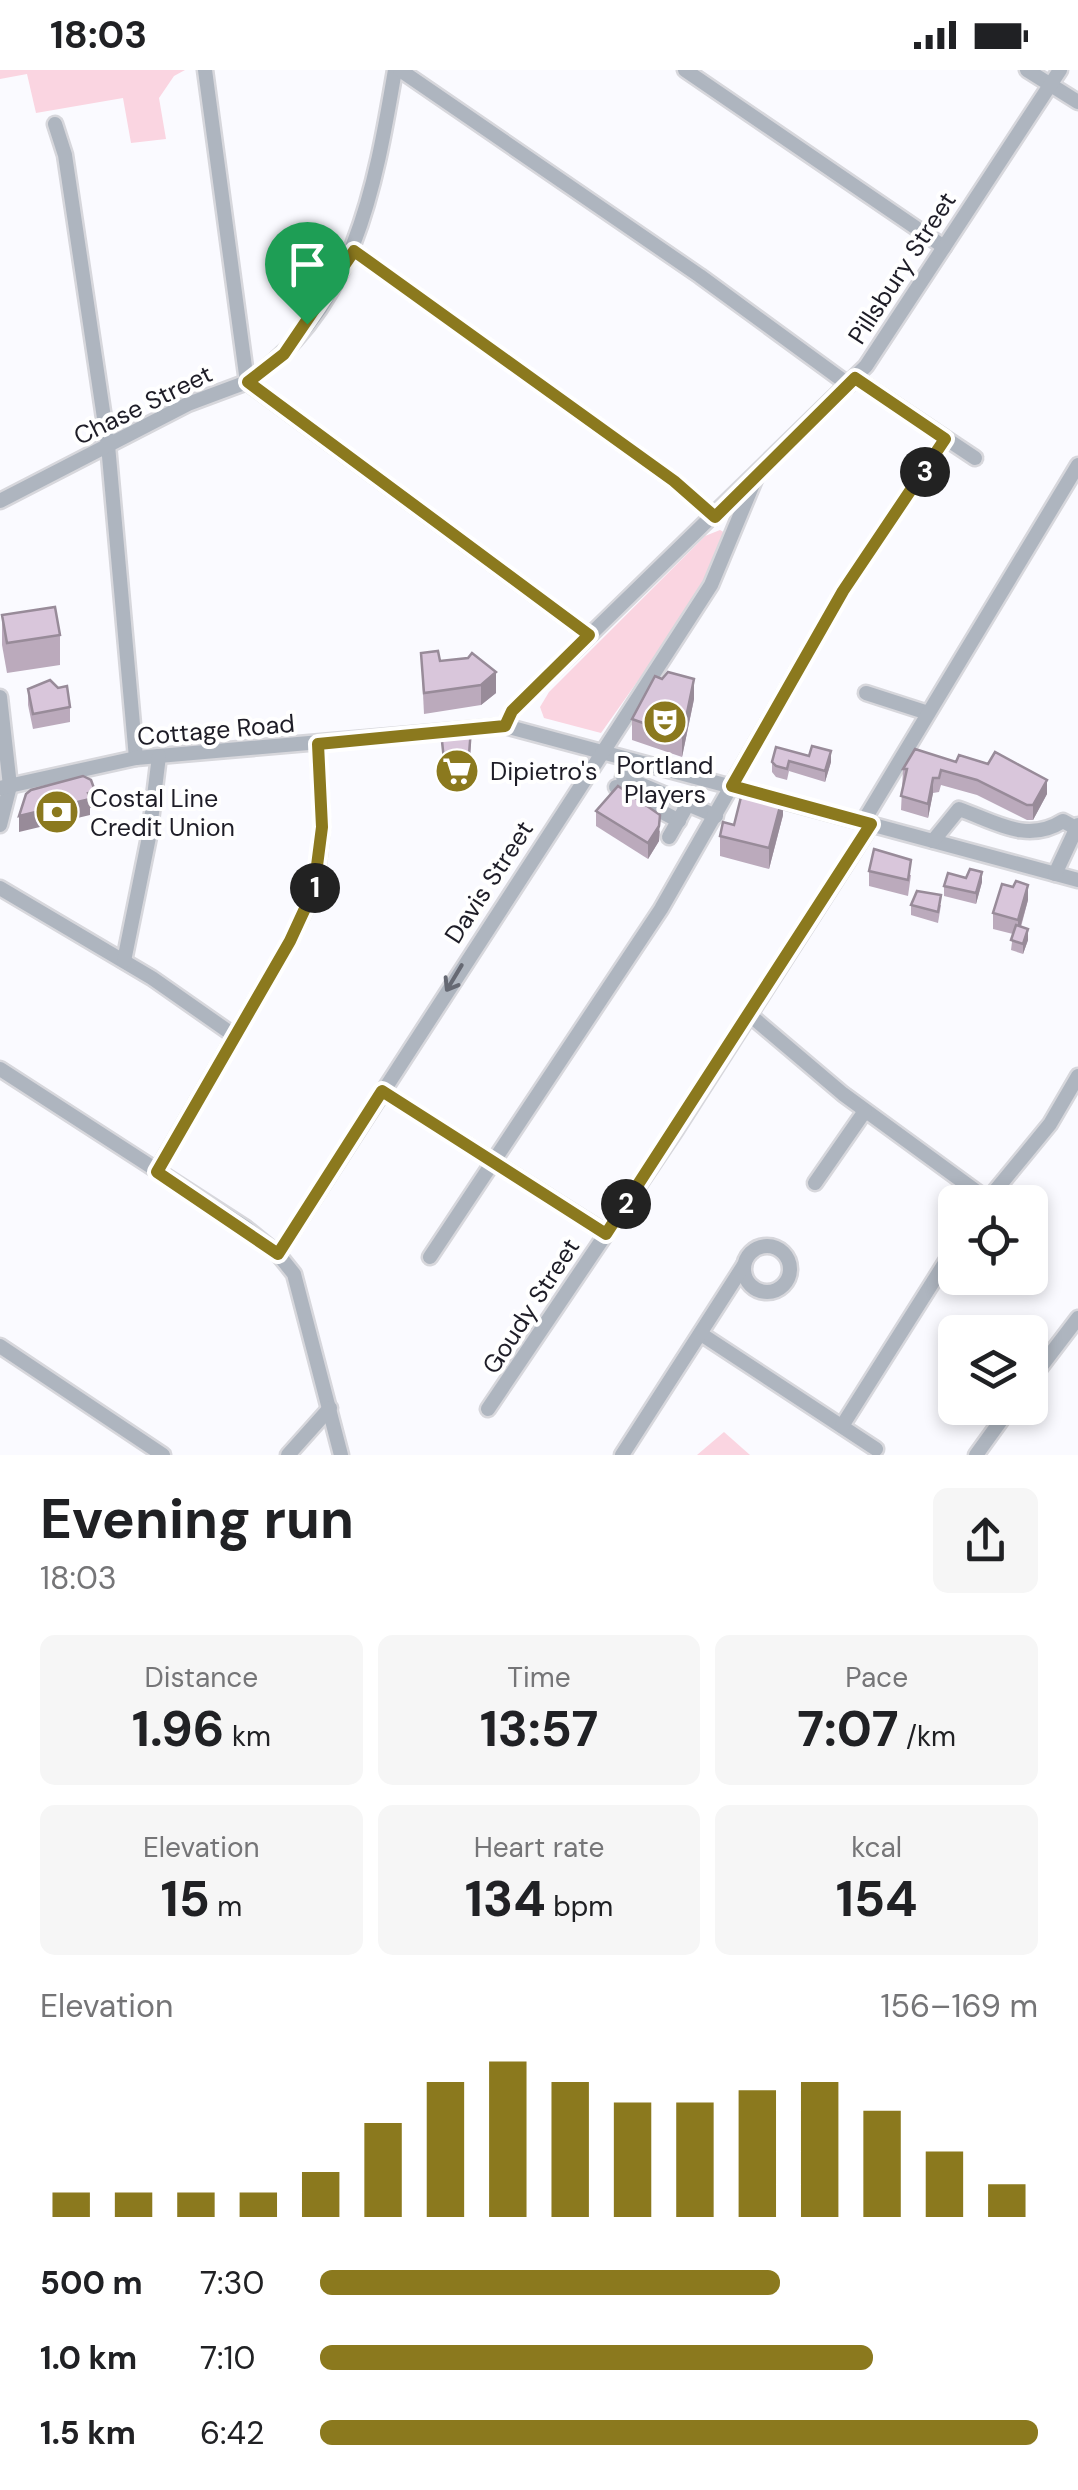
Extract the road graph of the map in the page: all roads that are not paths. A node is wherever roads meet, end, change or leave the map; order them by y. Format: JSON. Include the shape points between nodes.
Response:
{"nodes":[{"id":1,"x":205,"y":70,"type":"edge"},
{"id":2,"x":398,"y":70,"type":"edge"},
{"id":3,"x":684,"y":70,"type":"edge"},
{"id":4,"x":1027,"y":70,"type":"edge"},
{"id":5,"x":1060,"y":70,"type":"edge"},
{"id":6,"x":1050,"y":85,"type":"junction"},
{"id":7,"x":1078,"y":102,"type":"edge"},
{"id":8,"x":55,"y":124,"type":"dead end"},
{"id":9,"x":944,"y":248,"type":"junction"},
{"id":10,"x":354,"y":251,"type":"junction"},
{"id":11,"x":248,"y":382,"type":"junction"},
{"id":12,"x":852,"y":382,"type":"junction"},
{"id":13,"x":945,"y":439,"type":"junction"},
{"id":14,"x":108,"y":445,"type":"junction"},
{"id":15,"x":975,"y":458,"type":"dead end"},
{"id":16,"x":1078,"y":465,"type":"edge"},
{"id":17,"x":756,"y":477,"type":"junction"},
{"id":18,"x":0,"y":501,"type":"edge"},
{"id":19,"x":715,"y":517,"type":"junction"},
{"id":20,"x":589,"y":635,"type":"junction"},
{"id":21,"x":866,"y":693,"type":"dead end"},
{"id":22,"x":0,"y":702,"type":"edge"},
{"id":23,"x":928,"y":713,"type":"junction"},
{"id":24,"x":505,"y":726,"type":"junction"},
{"id":25,"x":318,"y":744,"type":"junction"},
{"id":26,"x":603,"y":750,"type":"junction"},
{"id":27,"x":159,"y":756,"type":"junction"},
{"id":28,"x":136,"y":758,"type":"junction"},
{"id":29,"x":633,"y":759,"type":"junction"},
{"id":30,"x":704,"y":778,"type":"junction"},
{"id":31,"x":732,"y":786,"type":"junction"},
{"id":32,"x":5,"y":787,"type":"edge"},
{"id":33,"x":616,"y":787,"type":"junction"},
{"id":34,"x":692,"y":803,"type":"junction"},
{"id":35,"x":716,"y":816,"type":"junction"},
{"id":36,"x":678,"y":821,"type":"junction"},
{"id":37,"x":867,"y":823,"type":"junction"},
{"id":38,"x":0,"y":825,"type":"edge"},
{"id":39,"x":1077,"y":827,"type":"edge"},
{"id":40,"x":669,"y":836,"type":"dead end"},
{"id":41,"x":933,"y":841,"type":"junction"},
{"id":42,"x":1055,"y":874,"type":"junction"},
{"id":43,"x":1078,"y":880,"type":"edge"},
{"id":44,"x":0,"y":888,"type":"edge"},
{"id":45,"x":124,"y":961,"type":"junction"},
{"id":46,"x":751,"y":1016,"type":"junction"},
{"id":47,"x":232,"y":1034,"type":"junction"},
{"id":48,"x":0,"y":1069,"type":"edge"},
{"id":49,"x":1078,"y":1076,"type":"edge"},
{"id":50,"x":382,"y":1091,"type":"junction"},
{"id":51,"x":865,"y":1111,"type":"junction"},
{"id":52,"x":491,"y":1162,"type":"junction"},
{"id":53,"x":157,"y":1172,"type":"junction"},
{"id":54,"x":816,"y":1183,"type":"dead end"},
{"id":55,"x":965,"y":1185,"type":"edge"},
{"id":56,"x":1000,"y":1185,"type":"edge"},
{"id":57,"x":606,"y":1234,"type":"junction"},
{"id":58,"x":278,"y":1254,"type":"junction"},
{"id":59,"x":430,"y":1257,"type":"dead end"},
{"id":60,"x":744,"y":1264,"type":"junction"},
{"id":61,"x":938,"y":1275,"type":"edge"},
{"id":62,"x":757,"y":1291,"type":"junction"},
{"id":63,"x":722,"y":1301,"type":"junction"},
{"id":64,"x":1078,"y":1318,"type":"edge"},
{"id":65,"x":701,"y":1334,"type":"junction"},
{"id":66,"x":0,"y":1346,"type":"edge"},
{"id":67,"x":1048,"y":1357,"type":"edge"},
{"id":68,"x":330,"y":1408,"type":"junction"},
{"id":69,"x":488,"y":1410,"type":"dead end"},
{"id":70,"x":998,"y":1425,"type":"edge"},
{"id":71,"x":842,"y":1426,"type":"junction"},
{"id":72,"x":876,"y":1449,"type":"dead end"},
{"id":73,"x":163,"y":1455,"type":"edge"},
{"id":74,"x":288,"y":1455,"type":"edge"},
{"id":75,"x":342,"y":1455,"type":"edge"},
{"id":76,"x":622,"y":1455,"type":"edge"},
{"id":77,"x":976,"y":1455,"type":"edge"}],
"edges":[{"from":1,"to":11,"type":"street"},
{"from":2,"to":10,"type":"street"},
{"from":2,"to":12,"type":"street"},
{"from":3,"to":9,"type":"street"},
{"from":4,"to":6,"type":"street"},
{"from":5,"to":6,"type":"street","name":"Pillsbury Street"},
{"from":6,"to":7,"type":"street"},
{"from":6,"to":9,"type":"street","name":"Pillsbury Street"},
{"from":8,"to":14,"type":"street"},
{"from":9,"to":12,"type":"street","name":"Pillsbury Street"},
{"from":10,"to":11,"type":"street","via":[[284,354]]},
{"from":10,"to":19,"type":"street"},
{"from":11,"to":14,"type":"street","name":"Chase Street"},
{"from":11,"to":20,"type":"street","name":"Chase Street"},
{"from":12,"to":13,"type":"street"},
{"from":12,"to":17,"type":"street","name":"Pillsbury Street"},
{"from":13,"to":15,"type":"street"},
{"from":13,"to":31,"type":"street","via":[[843,591]]},
{"from":14,"to":18,"type":"street","name":"Chase Street"},
{"from":14,"to":28,"type":"street"},
{"from":16,"to":23,"type":"street","name":"Goudy Street"},
{"from":17,"to":19,"type":"street","name":"Pillsbury Street"},
{"from":17,"to":26,"type":"street","name":"Davis Street","via":[[711,585]]},
{"from":19,"to":20,"type":"street","name":"Pillsbury Street"},
{"from":20,"to":24,"type":"street","name":"Pillsbury Street","via":[[512,711]]},
{"from":21,"to":23,"type":"street"},
{"from":22,"to":32,"type":"street"},
{"from":23,"to":37,"type":"street","name":"Goudy Street"},
{"from":24,"to":25,"type":"street","name":"Cottage Road"},
{"from":24,"to":26,"type":"street","name":"Cottage Road"},
{"from":25,"to":27,"type":"street","name":"Cottage Road"},
{"from":25,"to":47,"type":"street","via":[[322,827],[314,889]]},
{"from":26,"to":29,"type":"street","name":"Cottage Road"},
{"from":26,"to":50,"type":"street","name":"Davis Street","one_way":true},
{"from":27,"to":28,"type":"street","name":"Cottage Road"},
{"from":27,"to":45,"type":"street"},
{"from":28,"to":32,"type":"street","name":"Cottage Road"},
{"from":29,"to":30,"type":"street","name":"Cottage Road"},
{"from":29,"to":33,"type":"street"},
{"from":30,"to":31,"type":"street","name":"Cottage Road"},
{"from":30,"to":34,"type":"street"},
{"from":31,"to":35,"type":"street"},
{"from":31,"to":37,"type":"street","name":"Cottage Road"},
{"from":32,"to":38,"type":"street"},
{"from":33,"to":34,"type":"street"},
{"from":33,"to":36,"type":"street"},
{"from":34,"to":35,"type":"street"},
{"from":34,"to":36,"type":"street"},
{"from":35,"to":52,"type":"street"},
{"from":36,"to":40,"type":"street"},
{"from":37,"to":41,"type":"street","name":"Cottage Road"},
{"from":37,"to":46,"type":"street","name":"Goudy Street"},
{"from":39,"to":41,"type":"street","via":[[1063,821],[1023,834],[959,810]]},
{"from":39,"to":42,"type":"street"},
{"from":41,"to":42,"type":"street","name":"Cottage Road"},
{"from":42,"to":43,"type":"street","name":"Cottage Road"},
{"from":44,"to":45,"type":"street"},
{"from":45,"to":47,"type":"street"},
{"from":46,"to":51,"type":"street"},
{"from":46,"to":57,"type":"street","name":"Goudy Street"},
{"from":47,"to":53,"type":"street"},
{"from":48,"to":53,"type":"street"},
{"from":49,"to":56,"type":"street","via":[[1050,1124]]},
{"from":50,"to":52,"type":"street"},
{"from":50,"to":58,"type":"street","name":"Davis Street"},
{"from":51,"to":54,"type":"street"},
{"from":51,"to":55,"type":"street"},
{"from":52,"to":57,"type":"street"},
{"from":52,"to":59,"type":"street"},
{"from":53,"to":58,"type":"street"},
{"from":57,"to":69,"type":"street","name":"Goudy Street"},
{"from":58,"to":68,"type":"street","via":[[299,1289]]},
{"from":60,"to":62,"type":"street","via":[[746,1280]]},
{"from":60,"to":62,"type":"street","via":[[765,1246],[789,1260],[790,1276],[780,1289]]},
{"from":60,"to":63,"type":"street"},
{"from":61,"to":71,"type":"street"},
{"from":62,"to":63,"type":"street"},
{"from":63,"to":65,"type":"street"},
{"from":64,"to":67,"type":"street"},
{"from":65,"to":71,"type":"street"},
{"from":65,"to":76,"type":"street"},
{"from":66,"to":73,"type":"street"},
{"from":68,"to":74,"type":"street"},
{"from":68,"to":75,"type":"street"},
{"from":70,"to":77,"type":"street"},
{"from":71,"to":72,"type":"street"}]}
